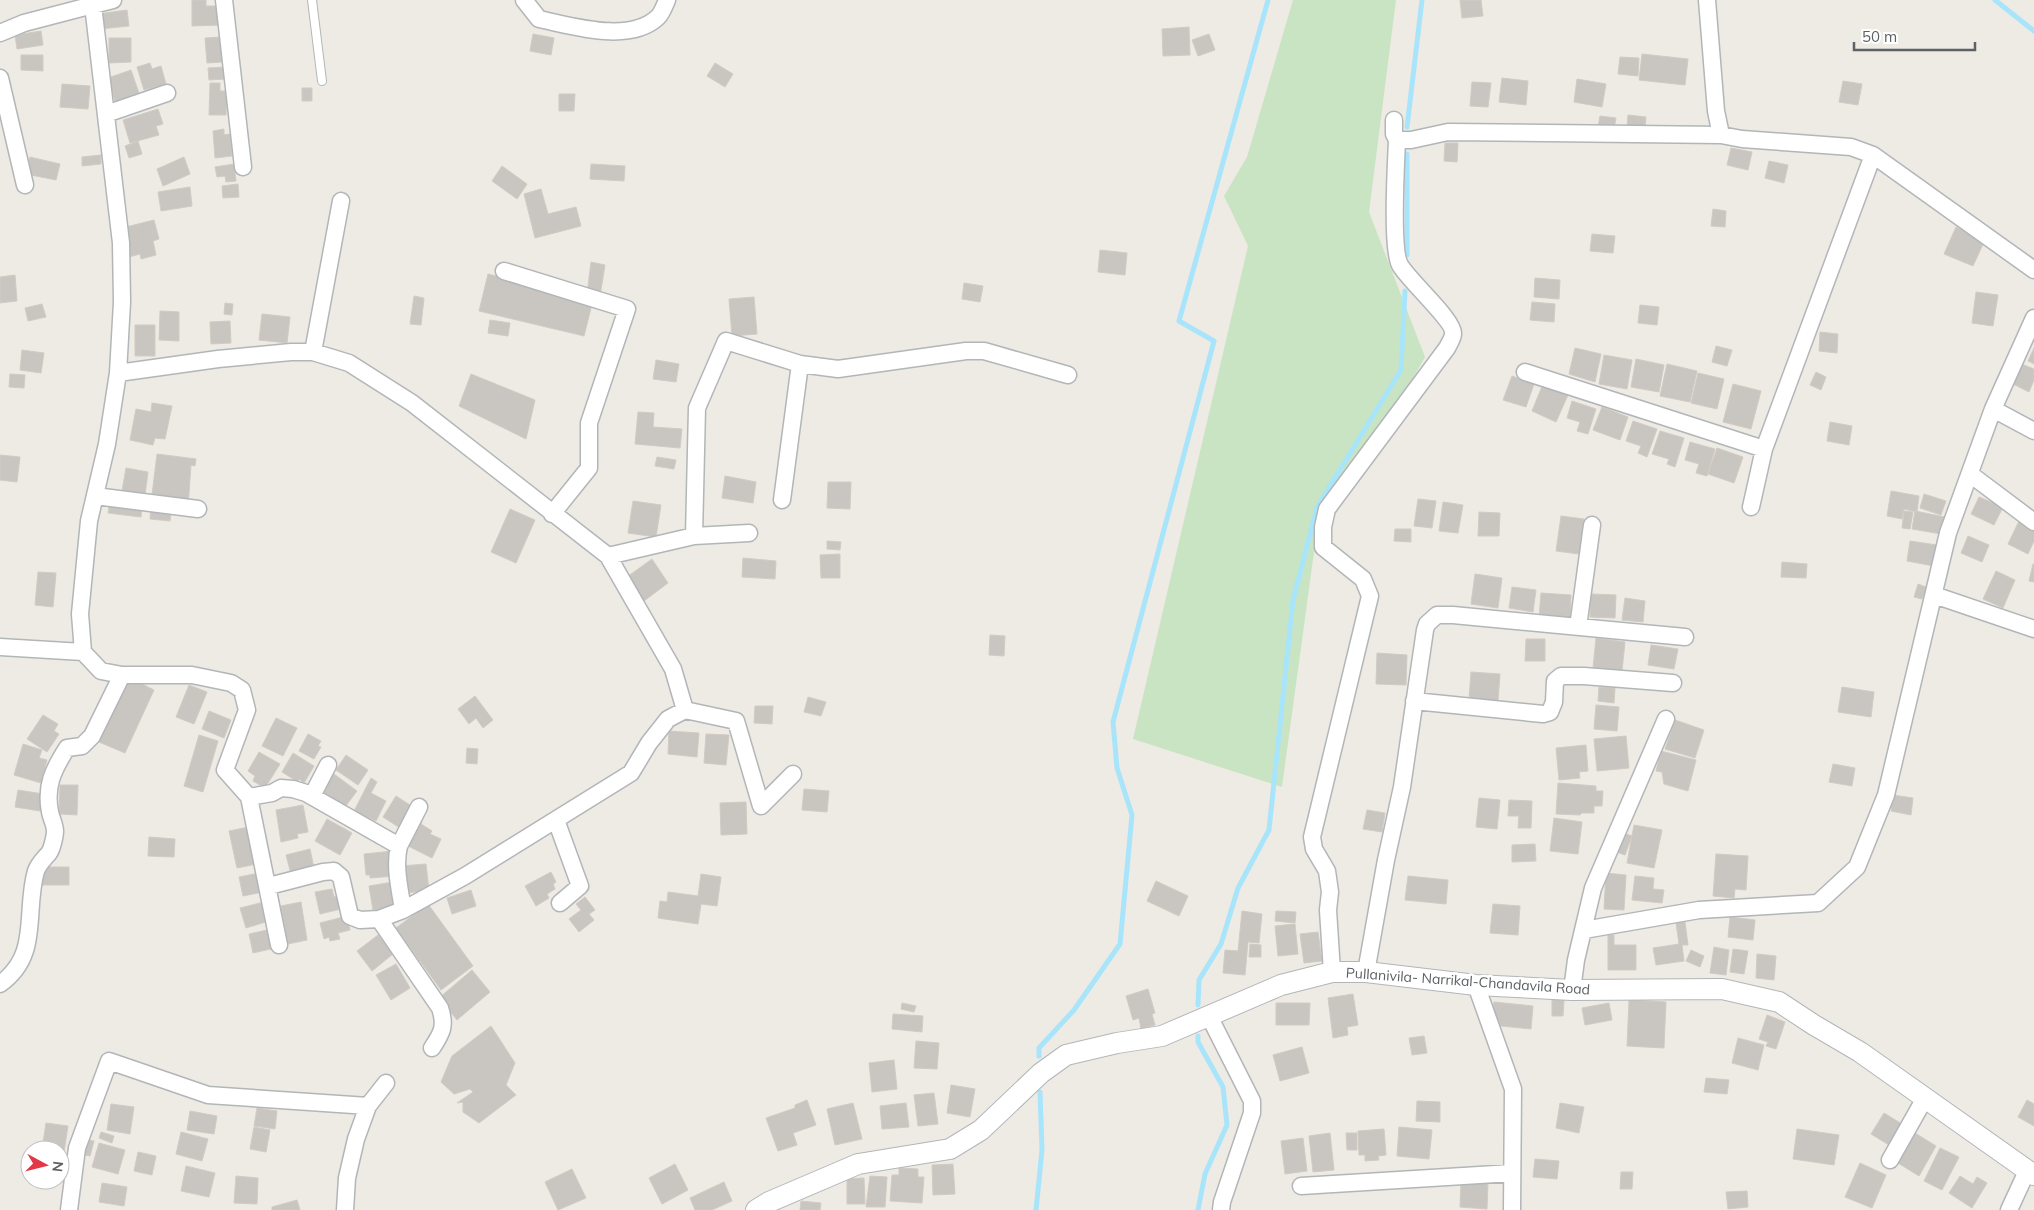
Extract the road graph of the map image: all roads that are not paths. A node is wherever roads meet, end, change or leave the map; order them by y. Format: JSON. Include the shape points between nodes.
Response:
{"nodes":[{"id":1,"x":113,"y":0,"type":"edge"},
{"id":2,"x":224,"y":0,"type":"edge"},
{"id":3,"x":312,"y":0,"type":"edge"},
{"id":4,"x":524,"y":0,"type":"edge"},
{"id":5,"x":667,"y":0,"type":"edge"},
{"id":6,"x":1706,"y":0,"type":"edge"},
{"id":7,"x":92,"y":2,"type":"edge"},
{"id":8,"x":0,"y":33,"type":"edge"},
{"id":9,"x":0,"y":78,"type":"edge"},
{"id":10,"x":322,"y":81,"type":"dead end"},
{"id":11,"x":167,"y":93,"type":"dead end"},
{"id":12,"x":106,"y":114,"type":"junction"},
{"id":13,"x":1394,"y":120,"type":"dead end"},
{"id":14,"x":1721,"y":135,"type":"junction"},
{"id":15,"x":1396,"y":140,"type":"junction"},
{"id":16,"x":1873,"y":154,"type":"junction"},
{"id":17,"x":242,"y":167,"type":"dead end"},
{"id":18,"x":25,"y":185,"type":"dead end"},
{"id":19,"x":341,"y":201,"type":"dead end"},
{"id":20,"x":2034,"y":270,"type":"edge"},
{"id":21,"x":504,"y":271,"type":"dead end"},
{"id":22,"x":2034,"y":318,"type":"edge"},
{"id":23,"x":313,"y":352,"type":"junction"},
{"id":24,"x":800,"y":364,"type":"junction"},
{"id":25,"x":1525,"y":372,"type":"dead end"},
{"id":26,"x":118,"y":373,"type":"junction"},
{"id":27,"x":1068,"y":375,"type":"dead end"},
{"id":28,"x":1993,"y":409,"type":"junction"},
{"id":29,"x":2034,"y":431,"type":"edge"},
{"id":30,"x":1764,"y":448,"type":"junction"},
{"id":31,"x":1970,"y":474,"type":"junction"},
{"id":32,"x":95,"y":496,"type":"junction"},
{"id":33,"x":782,"y":500,"type":"dead end"},
{"id":34,"x":1751,"y":507,"type":"dead end"},
{"id":35,"x":198,"y":510,"type":"dead end"},
{"id":36,"x":552,"y":514,"type":"junction"},
{"id":37,"x":2034,"y":522,"type":"edge"},
{"id":38,"x":1592,"y":525,"type":"dead end"},
{"id":39,"x":749,"y":533,"type":"dead end"},
{"id":40,"x":694,"y":536,"type":"junction"},
{"id":41,"x":608,"y":556,"type":"junction"},
{"id":42,"x":1934,"y":595,"type":"junction"},
{"id":43,"x":1578,"y":627,"type":"junction"},
{"id":44,"x":2034,"y":629,"type":"edge"},
{"id":45,"x":1685,"y":637,"type":"dead end"},
{"id":46,"x":0,"y":647,"type":"edge"},
{"id":47,"x":84,"y":652,"type":"junction"},
{"id":48,"x":122,"y":676,"type":"junction"},
{"id":49,"x":1673,"y":683,"type":"dead end"},
{"id":50,"x":1414,"y":701,"type":"junction"},
{"id":51,"x":685,"y":710,"type":"junction"},
{"id":52,"x":1666,"y":719,"type":"dead end"},
{"id":53,"x":328,"y":765,"type":"dead end"},
{"id":54,"x":793,"y":774,"type":"dead end"},
{"id":55,"x":249,"y":796,"type":"junction"},
{"id":56,"x":312,"y":796,"type":"junction"},
{"id":57,"x":419,"y":807,"type":"dead end"},
{"id":58,"x":556,"y":820,"type":"junction"},
{"id":59,"x":399,"y":846,"type":"junction"},
{"id":60,"x":268,"y":886,"type":"junction"},
{"id":61,"x":560,"y":903,"type":"dead end"},
{"id":62,"x":403,"y":910,"type":"junction"},
{"id":63,"x":379,"y":919,"type":"junction"},
{"id":64,"x":1584,"y":930,"type":"junction"},
{"id":65,"x":279,"y":946,"type":"dead end"},
{"id":66,"x":1332,"y":972,"type":"junction"},
{"id":67,"x":1366,"y":972,"type":"junction"},
{"id":68,"x":0,"y":984,"type":"edge"},
{"id":69,"x":1476,"y":985,"type":"junction"},
{"id":70,"x":1572,"y":990,"type":"junction"},
{"id":71,"x":1209,"y":1016,"type":"junction"},
{"id":72,"x":432,"y":1048,"type":"dead end"},
{"id":73,"x":386,"y":1083,"type":"dead end"},
{"id":74,"x":1925,"y":1098,"type":"junction"},
{"id":75,"x":368,"y":1106,"type":"junction"},
{"id":76,"x":1890,"y":1160,"type":"dead end"},
{"id":77,"x":1512,"y":1173,"type":"junction"},
{"id":78,"x":2031,"y":1173,"type":"edge"},
{"id":79,"x":1301,"y":1186,"type":"dead end"},
{"id":80,"x":69,"y":1210,"type":"edge"},
{"id":81,"x":345,"y":1210,"type":"edge"},
{"id":82,"x":756,"y":1210,"type":"edge"},
{"id":83,"x":1221,"y":1210,"type":"edge"},
{"id":84,"x":1512,"y":1210,"type":"edge"},
{"id":85,"x":2009,"y":1210,"type":"edge"}],
"edges":[{"from":1,"to":7,"type":"street"},
{"from":2,"to":17,"type":"street"},
{"from":3,"to":10,"type":"lane"},
{"from":4,"to":5,"type":"street","via":[[539,19],[584,29],[618,31],[641,28],[659,16]]},
{"from":6,"to":14,"type":"street"},
{"from":7,"to":8,"type":"street"},
{"from":7,"to":12,"type":"street"},
{"from":9,"to":18,"type":"street"},
{"from":11,"to":12,"type":"street"},
{"from":12,"to":26,"type":"street","via":[[121,243]]},
{"from":13,"to":15,"type":"street"},
{"from":14,"to":15,"type":"street","via":[[1448,132]]},
{"from":14,"to":16,"type":"street","via":[[1851,147]]},
{"from":15,"to":66,"type":"street","via":[[1396,242],[1400,264],[1451,324],[1453,334],[1447,348],[1327,509],[1323,527],[1323,547],[1363,579],[1370,596],[1312,837],[1314,849],[1327,871]]},
{"from":16,"to":20,"type":"street"},
{"from":16,"to":30,"type":"street"},
{"from":19,"to":23,"type":"street"},
{"from":21,"to":36,"type":"street","via":[[627,309],[589,423],[589,468]]},
{"from":22,"to":28,"type":"street"},
{"from":23,"to":26,"type":"street","via":[[218,359]]},
{"from":23,"to":36,"type":"street","via":[[350,364],[412,403]]},
{"from":24,"to":27,"type":"street","via":[[838,369],[984,351]]},
{"from":24,"to":33,"type":"street"},
{"from":24,"to":40,"type":"street","via":[[726,341],[696,408]]},
{"from":25,"to":30,"type":"street"},
{"from":26,"to":32,"type":"street"},
{"from":28,"to":29,"type":"street"},
{"from":28,"to":31,"type":"street"},
{"from":30,"to":34,"type":"street"},
{"from":31,"to":37,"type":"street"},
{"from":31,"to":42,"type":"street","via":[[1948,533]]},
{"from":32,"to":35,"type":"street"},
{"from":32,"to":47,"type":"street","via":[[89,521],[80,614]]},
{"from":36,"to":41,"type":"street"},
{"from":38,"to":43,"type":"street"},
{"from":39,"to":40,"type":"street"},
{"from":40,"to":41,"type":"street"},
{"from":41,"to":51,"type":"street","via":[[672,670]]},
{"from":42,"to":44,"type":"street"},
{"from":42,"to":64,"type":"street","via":[[1886,795],[1857,867],[1818,903],[1699,910]]},
{"from":43,"to":45,"type":"street"},
{"from":43,"to":50,"type":"street","via":[[1437,615],[1424,630]]},
{"from":46,"to":47,"type":"street"},
{"from":47,"to":48,"type":"street","via":[[101,671]]},
{"from":48,"to":55,"type":"street","via":[[192,674],[231,683],[242,690],[247,710],[225,770]]},
{"from":48,"to":68,"type":"street","via":[[92,736],[82,746],[67,748],[57,764],[48,790],[55,830],[50,852],[42,859],[36,872],[30,932],[22,959],[12,976]]},
{"from":49,"to":50,"type":"street","via":[[1560,676],[1555,681],[1550,712],[1543,714]]},
{"from":50,"to":67,"type":"street","via":[[1402,787]]},
{"from":51,"to":54,"type":"street","via":[[736,720],[761,806]]},
{"from":51,"to":58,"type":"street","via":[[668,719],[631,773]]},
{"from":52,"to":64,"type":"street","via":[[1592,888]]},
{"from":53,"to":56,"type":"street"},
{"from":55,"to":56,"type":"street","via":[[272,793],[281,788]]},
{"from":55,"to":60,"type":"street"},
{"from":56,"to":59,"type":"street"},
{"from":57,"to":59,"type":"street"},
{"from":58,"to":61,"type":"street","via":[[580,886]]},
{"from":58,"to":62,"type":"street"},
{"from":59,"to":62,"type":"street","via":[[397,862]]},
{"from":60,"to":63,"type":"street","via":[[334,871],[341,876],[350,916],[360,920]]},
{"from":60,"to":65,"type":"street"},
{"from":62,"to":63,"type":"street"},
{"from":63,"to":72,"type":"street","via":[[440,1008],[444,1021]]},
{"from":64,"to":70,"type":"street"},
{"from":66,"to":67,"type":"street","name":"Pullanivila- Narrikal-Chandavila Road"},
{"from":66,"to":71,"type":"street","name":"Pullanivila- Narrikal-Chandavila Road","via":[[1281,985]]},
{"from":67,"to":69,"type":"street","name":"Pullanivila- Narrikal-Chandavila Road"},
{"from":69,"to":70,"type":"street","name":"Pullanivila- Narrikal-Chandavila Road"},
{"from":69,"to":77,"type":"street","via":[[1513,1090]]},
{"from":70,"to":74,"type":"street","name":"Pullanivila- Narrikal-Chandavila Road","via":[[1722,989],[1779,1002],[1860,1052]]},
{"from":71,"to":82,"type":"street","name":"Pullanivila- Narrikal-Chandavila Road","via":[[1162,1036],[1116,1043],[1066,1056],[1040,1073],[981,1130],[950,1149],[858,1164]]},
{"from":71,"to":83,"type":"street","via":[[1252,1101],[1252,1113]]},
{"from":73,"to":75,"type":"street"},
{"from":74,"to":76,"type":"street"},
{"from":74,"to":78,"type":"street","name":"Pullanivila- Narrikal-Chandavila Road"},
{"from":75,"to":80,"type":"street","via":[[208,1095],[108,1061],[77,1148]]},
{"from":75,"to":81,"type":"street","via":[[346,1178]]},
{"from":77,"to":79,"type":"street"},
{"from":77,"to":84,"type":"street"},
{"from":78,"to":85,"type":"street"}]}
